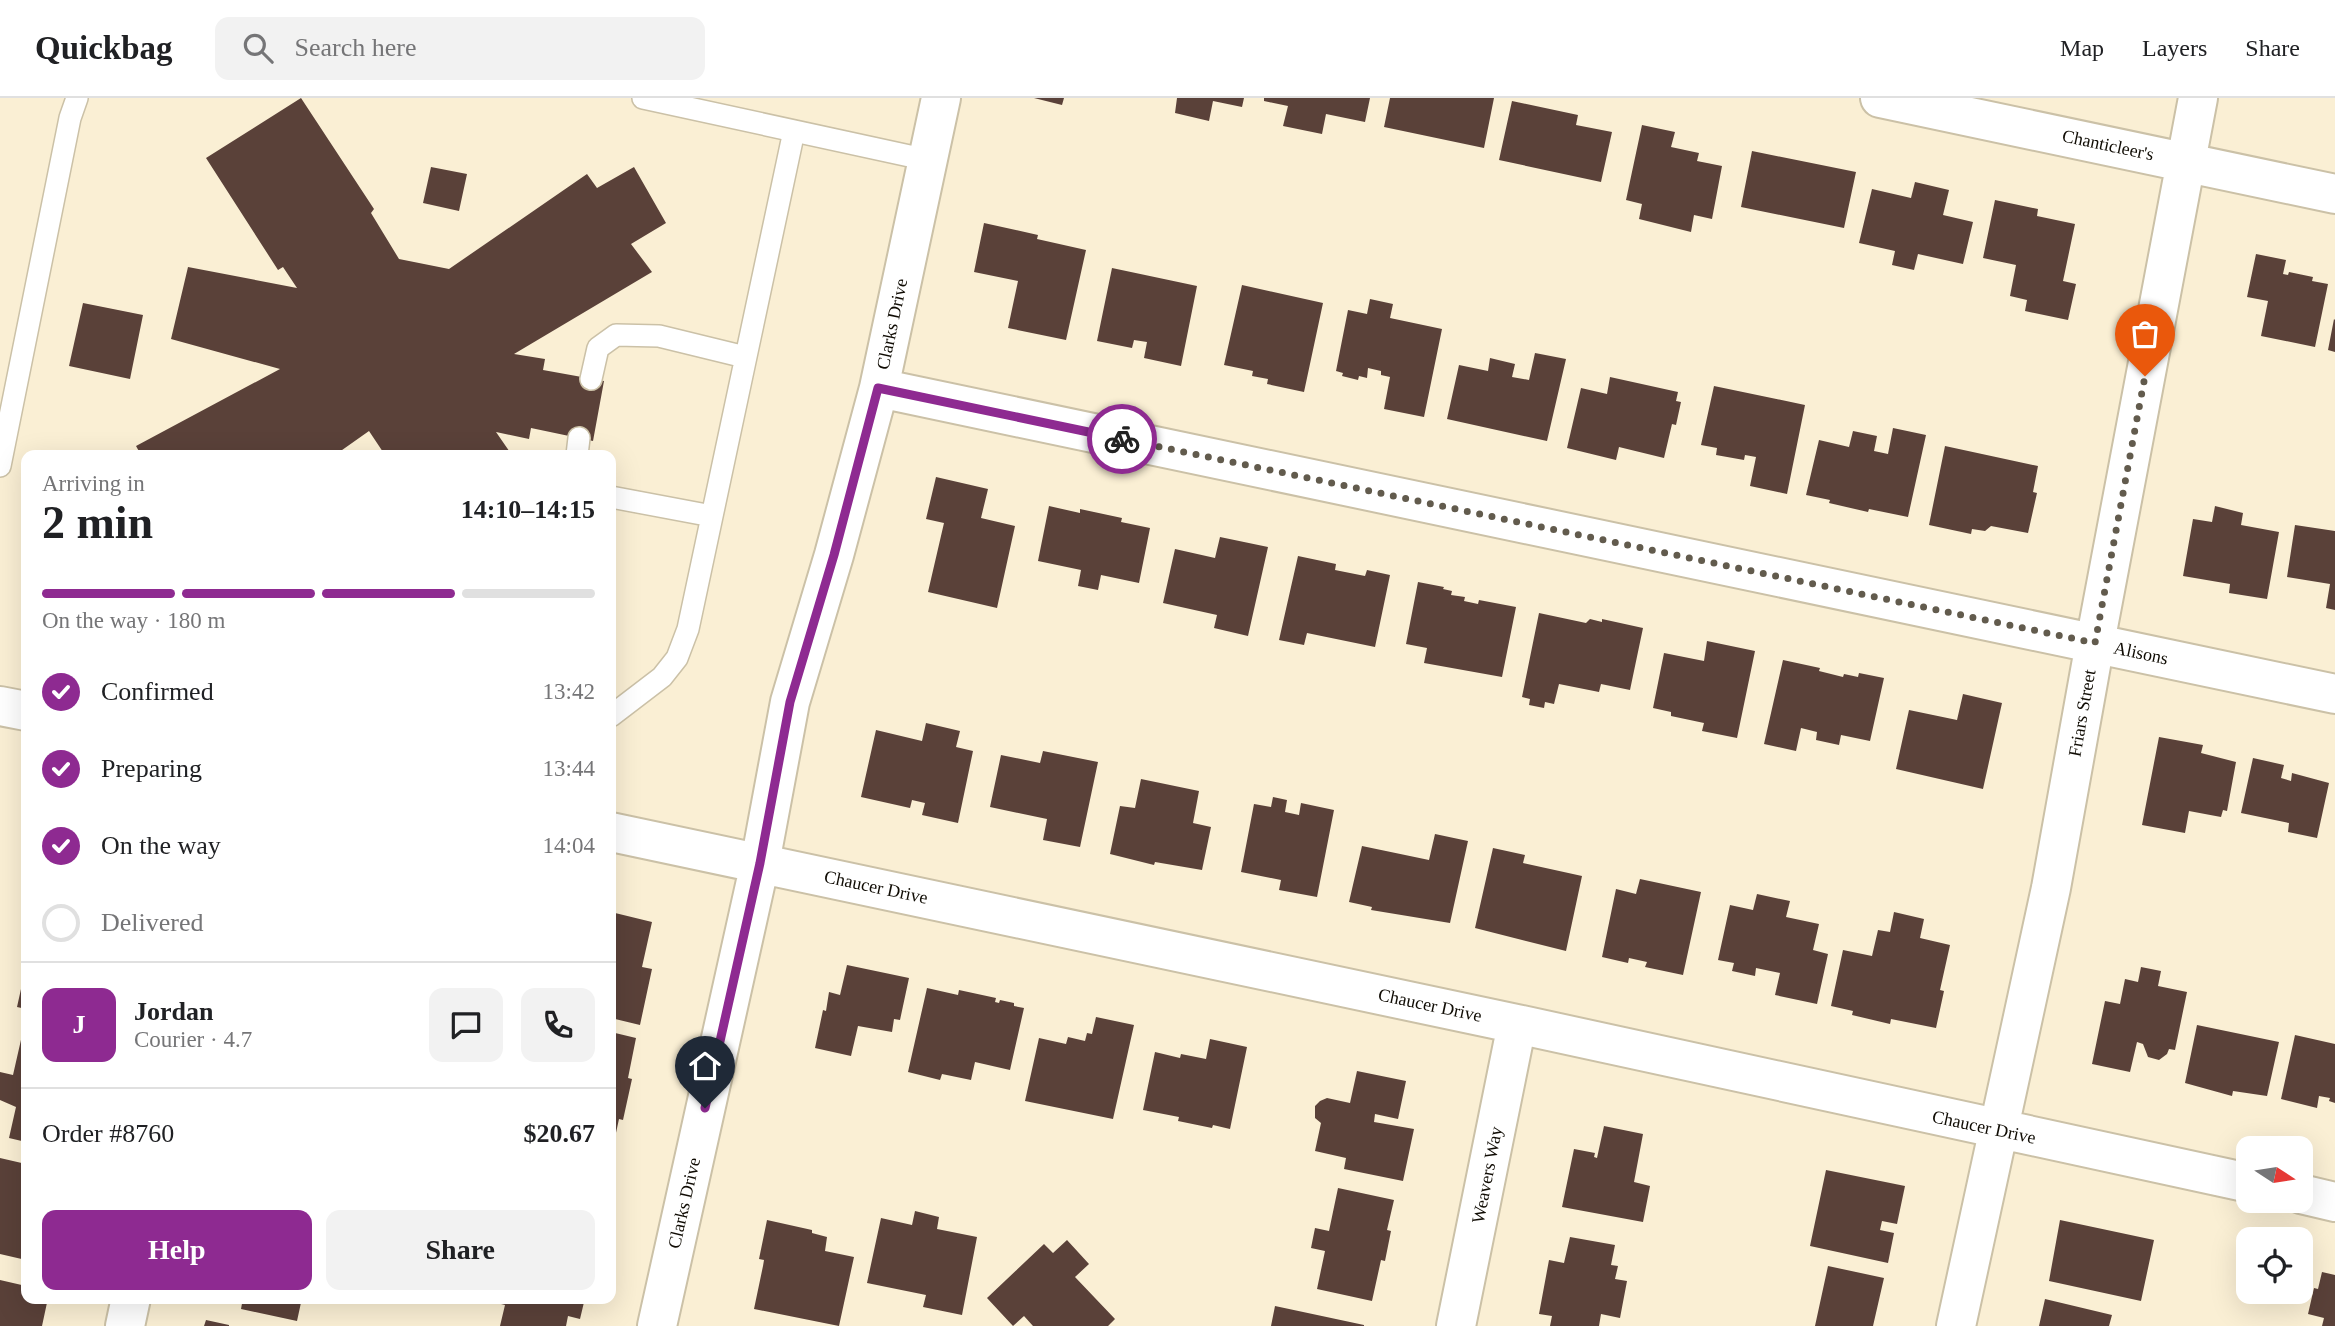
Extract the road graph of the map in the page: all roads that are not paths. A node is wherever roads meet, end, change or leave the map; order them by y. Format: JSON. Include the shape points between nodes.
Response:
{"nodes":[{"id":1,"x":77,"y":98,"type":"edge"},
{"id":2,"x":643,"y":98,"type":"edge"},
{"id":3,"x":941,"y":98,"type":"edge"},
{"id":4,"x":1880,"y":98,"type":"edge"},
{"id":5,"x":2198,"y":98,"type":"edge"},
{"id":6,"x":794,"y":131,"type":"junction"},
{"id":7,"x":928,"y":160,"type":"junction"},
{"id":8,"x":2185,"y":161,"type":"junction"},
{"id":9,"x":2335,"y":194,"type":"edge"},
{"id":10,"x":745,"y":357,"type":"junction"},
{"id":11,"x":591,"y":379,"type":"dead end"},
{"id":12,"x":878,"y":388,"type":"junction"},
{"id":13,"x":0,"y":466,"type":"edge"},
{"id":14,"x":616,"y":498,"type":"edge"},
{"id":15,"x":712,"y":516,"type":"junction"},
{"id":16,"x":2095,"y":643,"type":"junction"},
{"id":17,"x":2335,"y":694,"type":"edge"},
{"id":18,"x":0,"y":706,"type":"edge"},
{"id":19,"x":21,"y":710,"type":"edge"},
{"id":20,"x":616,"y":712,"type":"edge"},
{"id":21,"x":616,"y":833,"type":"edge"},
{"id":22,"x":760,"y":863,"type":"junction"},
{"id":23,"x":1517,"y":1024,"type":"junction"},
{"id":24,"x":2000,"y":1130,"type":"junction"},
{"id":25,"x":2236,"y":1180,"type":"edge"},
{"id":26,"x":2314,"y":1197,"type":"edge"},
{"id":27,"x":2335,"y":1202,"type":"edge"},
{"id":28,"x":130,"y":1304,"type":"edge"},
{"id":29,"x":125,"y":1326,"type":"edge"},
{"id":30,"x":657,"y":1326,"type":"edge"},
{"id":31,"x":1457,"y":1326,"type":"edge"},
{"id":32,"x":1956,"y":1326,"type":"edge"}],
"edges":[{"from":1,"to":13,"type":"lane"},
{"from":2,"to":6,"type":"lane"},
{"from":3,"to":7,"type":"street","name":"Clarks Drive"},
{"from":4,"to":8,"type":"street","name":"Chanticleer's"},
{"from":5,"to":8,"type":"street","name":"Friars Street"},
{"from":6,"to":7,"type":"lane"},
{"from":6,"to":10,"type":"lane"},
{"from":7,"to":12,"type":"street","name":"Clarks Drive"},
{"from":8,"to":9,"type":"street","name":"Chanticleer's"},
{"from":8,"to":16,"type":"street","name":"Friars Street"},
{"from":10,"to":11,"type":"lane","via":[[659,336],[616,335],[598,348]]},
{"from":10,"to":15,"type":"lane"},
{"from":12,"to":16,"type":"street","name":"Alisons"},
{"from":12,"to":22,"type":"street","name":"Clarks Drive","via":[[790,702]]},
{"from":14,"to":15,"type":"lane"},
{"from":15,"to":20,"type":"lane","via":[[688,629],[677,658],[662,677]]},
{"from":16,"to":17,"type":"street","name":"Alisons"},
{"from":16,"to":24,"type":"street","name":"Friars Street","via":[[2051,888]]},
{"from":18,"to":19,"type":"street"},
{"from":21,"to":22,"type":"street","name":"Chaucer Drive"},
{"from":22,"to":23,"type":"street","name":"Chaucer Drive"},
{"from":22,"to":30,"type":"street","name":"Clarks Drive"},
{"from":23,"to":24,"type":"street","name":"Chaucer Drive"},
{"from":23,"to":31,"type":"street","name":"Weavers Way"},
{"from":24,"to":25,"type":"street","name":"Chaucer Drive"},
{"from":24,"to":32,"type":"street","name":"Friars Street"},
{"from":26,"to":27,"type":"street"},
{"from":28,"to":29,"type":"street"}]}
